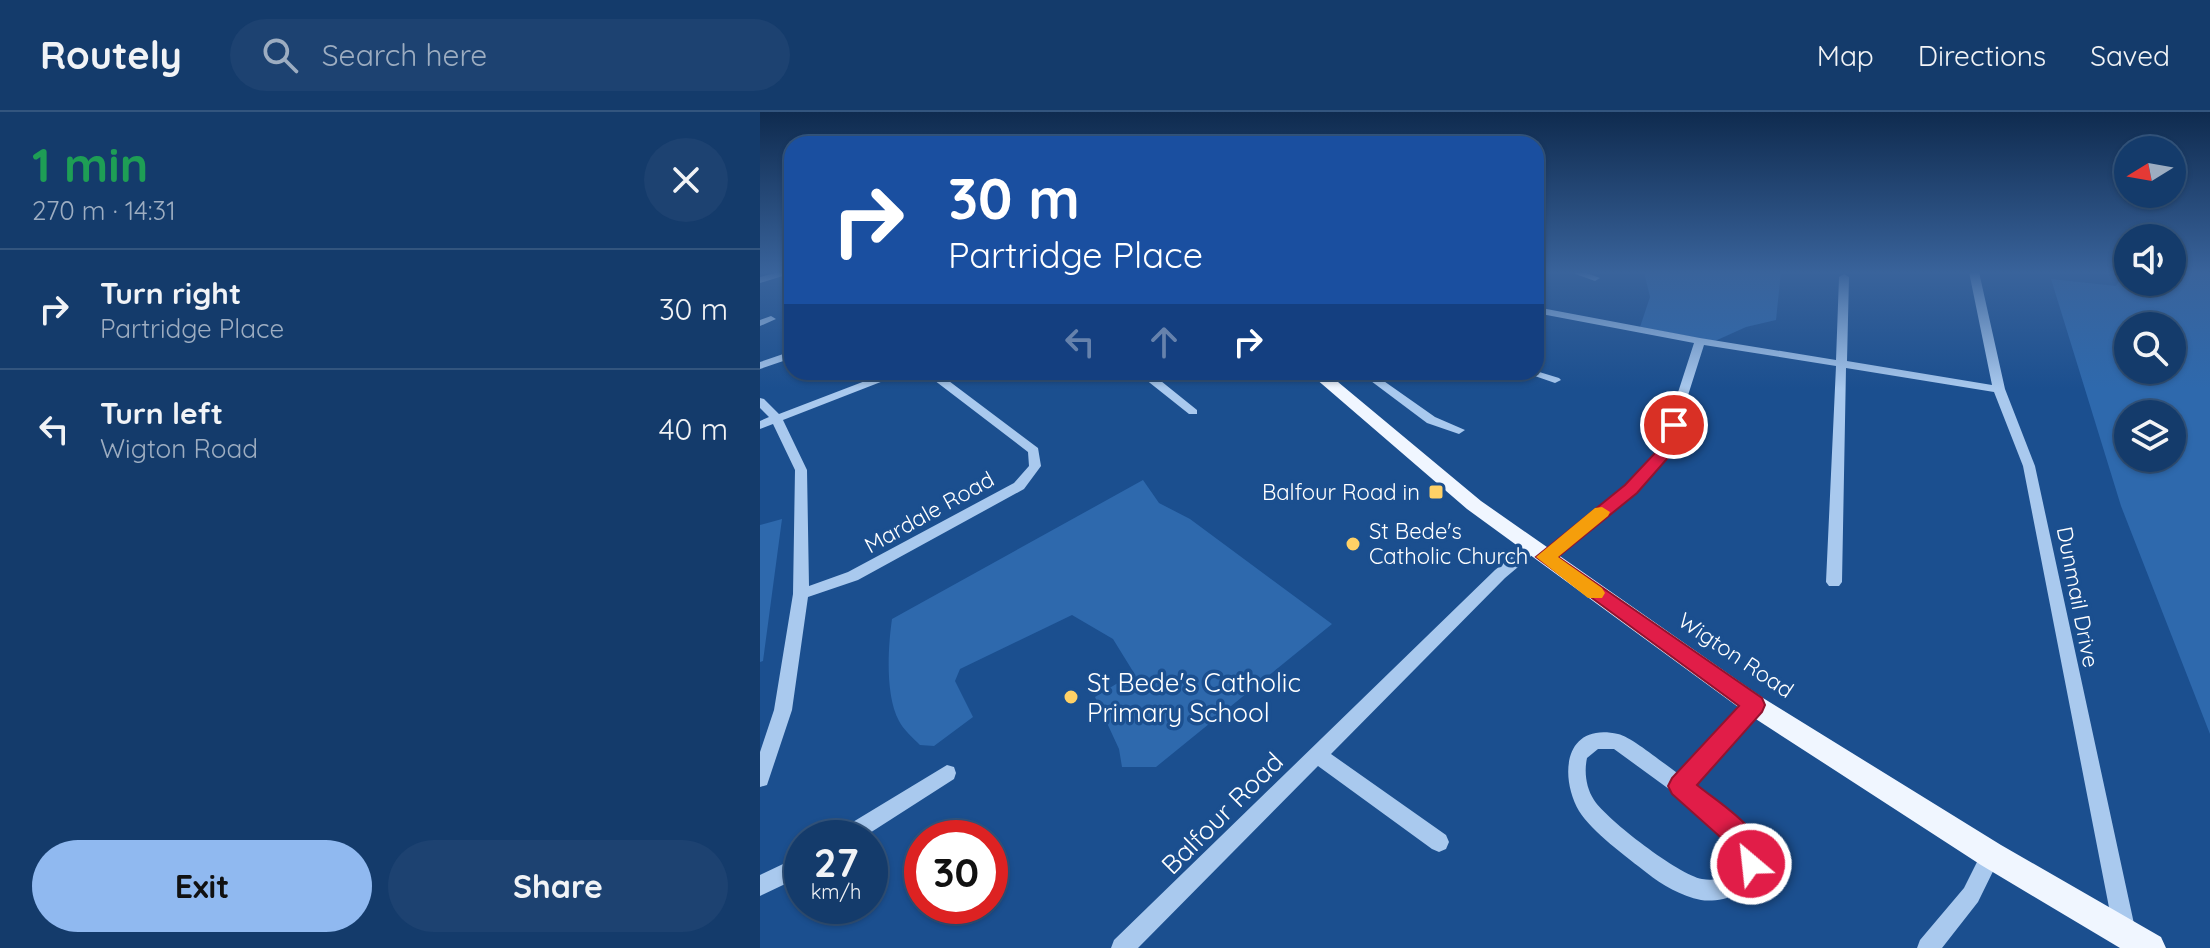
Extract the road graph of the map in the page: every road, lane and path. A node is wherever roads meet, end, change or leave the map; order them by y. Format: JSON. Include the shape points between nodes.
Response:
{"nodes":[{"id":1,"x":1844,"y":311,"type":"edge"},
{"id":2,"x":1982,"y":311,"type":"edge"},
{"id":3,"x":1544,"y":312,"type":"edge"},
{"id":4,"x":1700,"y":341,"type":"junction"},
{"id":5,"x":784,"y":357,"type":"edge"},
{"id":6,"x":1843,"y":364,"type":"junction"},
{"id":7,"x":760,"y":366,"type":"edge"},
{"id":8,"x":1544,"y":377,"type":"edge"},
{"id":9,"x":877,"y":380,"type":"edge"},
{"id":10,"x":941,"y":380,"type":"edge"},
{"id":11,"x":1153,"y":380,"type":"edge"},
{"id":12,"x":1325,"y":380,"type":"edge"},
{"id":13,"x":1375,"y":380,"type":"edge"},
{"id":14,"x":1555,"y":380,"type":"dead end"},
{"id":15,"x":1999,"y":389,"type":"junction"},
{"id":16,"x":760,"y":401,"type":"edge"},
{"id":17,"x":1193,"y":412,"type":"dead end"},
{"id":18,"x":776,"y":418,"type":"junction"},
{"id":19,"x":760,"y":425,"type":"edge"},
{"id":20,"x":1459,"y":430,"type":"dead end"},
{"id":21,"x":1539,"y":553,"type":"junction"},
{"id":22,"x":1834,"y":582,"type":"dead end"},
{"id":23,"x":801,"y":594,"type":"junction"},
{"id":24,"x":1754,"y":705,"type":"junction"},
{"id":25,"x":1318,"y":755,"type":"junction"},
{"id":26,"x":947,"y":773,"type":"dead end"},
{"id":27,"x":760,"y":779,"type":"edge"},
{"id":28,"x":1680,"y":786,"type":"junction"},
{"id":29,"x":873,"y":820,"type":"edge"},
{"id":30,"x":1439,"y":842,"type":"dead end"},
{"id":31,"x":1991,"y":855,"type":"junction"},
{"id":32,"x":784,"y":874,"type":"edge"},
{"id":33,"x":760,"y":886,"type":"edge"},
{"id":34,"x":2138,"y":942,"type":"edge"},
{"id":35,"x":1122,"y":948,"type":"edge"},
{"id":36,"x":1928,"y":948,"type":"edge"}],
"edges":[{"from":1,"to":6,"type":"street"},
{"from":2,"to":15,"type":"street","name":"Dunmail Drive"},
{"from":3,"to":4,"type":"street"},
{"from":4,"to":6,"type":"street"},
{"from":4,"to":21,"type":"street","name":"Balfour Road","via":[[1665,452],[1631,489]]},
{"from":5,"to":7,"type":"street"},
{"from":6,"to":15,"type":"street"},
{"from":6,"to":22,"type":"street"},
{"from":8,"to":14,"type":"street"},
{"from":9,"to":18,"type":"street","name":"Mardale Road"},
{"from":10,"to":23,"type":"street","name":"Mardale Road","via":[[1034,451],[1035,466],[1019,486],[853,576]]},
{"from":11,"to":17,"type":"street"},
{"from":12,"to":21,"type":"main road","name":"Wigton Road"},
{"from":13,"to":20,"type":"street","via":[[1431,420]]},
{"from":15,"to":34,"type":"street","name":"Dunmail Drive","via":[[2029,466]]},
{"from":16,"to":18,"type":"street"},
{"from":18,"to":19,"type":"street","name":"Mardale Road"},
{"from":18,"to":23,"type":"street","via":[[801,470]]},
{"from":21,"to":24,"type":"main road","name":"Wigton Road"},
{"from":21,"to":25,"type":"street","name":"Balfour Road","via":[[1500,574]]},
{"from":23,"to":27,"type":"street","via":[[783,710]]},
{"from":24,"to":28,"type":"street"},
{"from":24,"to":31,"type":"main road","name":"Wigton Road"},
{"from":25,"to":30,"type":"street"},
{"from":25,"to":35,"type":"street","name":"Balfour Road"},
{"from":26,"to":29,"type":"street"},
{"from":28,"to":28,"type":"street","via":[[1748,844],[1752,872],[1734,886],[1703,890],[1669,879],[1590,811],[1575,767],[1583,749],[1593,742],[1617,741]]},
{"from":31,"to":34,"type":"main road","name":"Wigton Road"},
{"from":31,"to":36,"type":"street","via":[[1971,895]]},
{"from":32,"to":33,"type":"street"}]}
